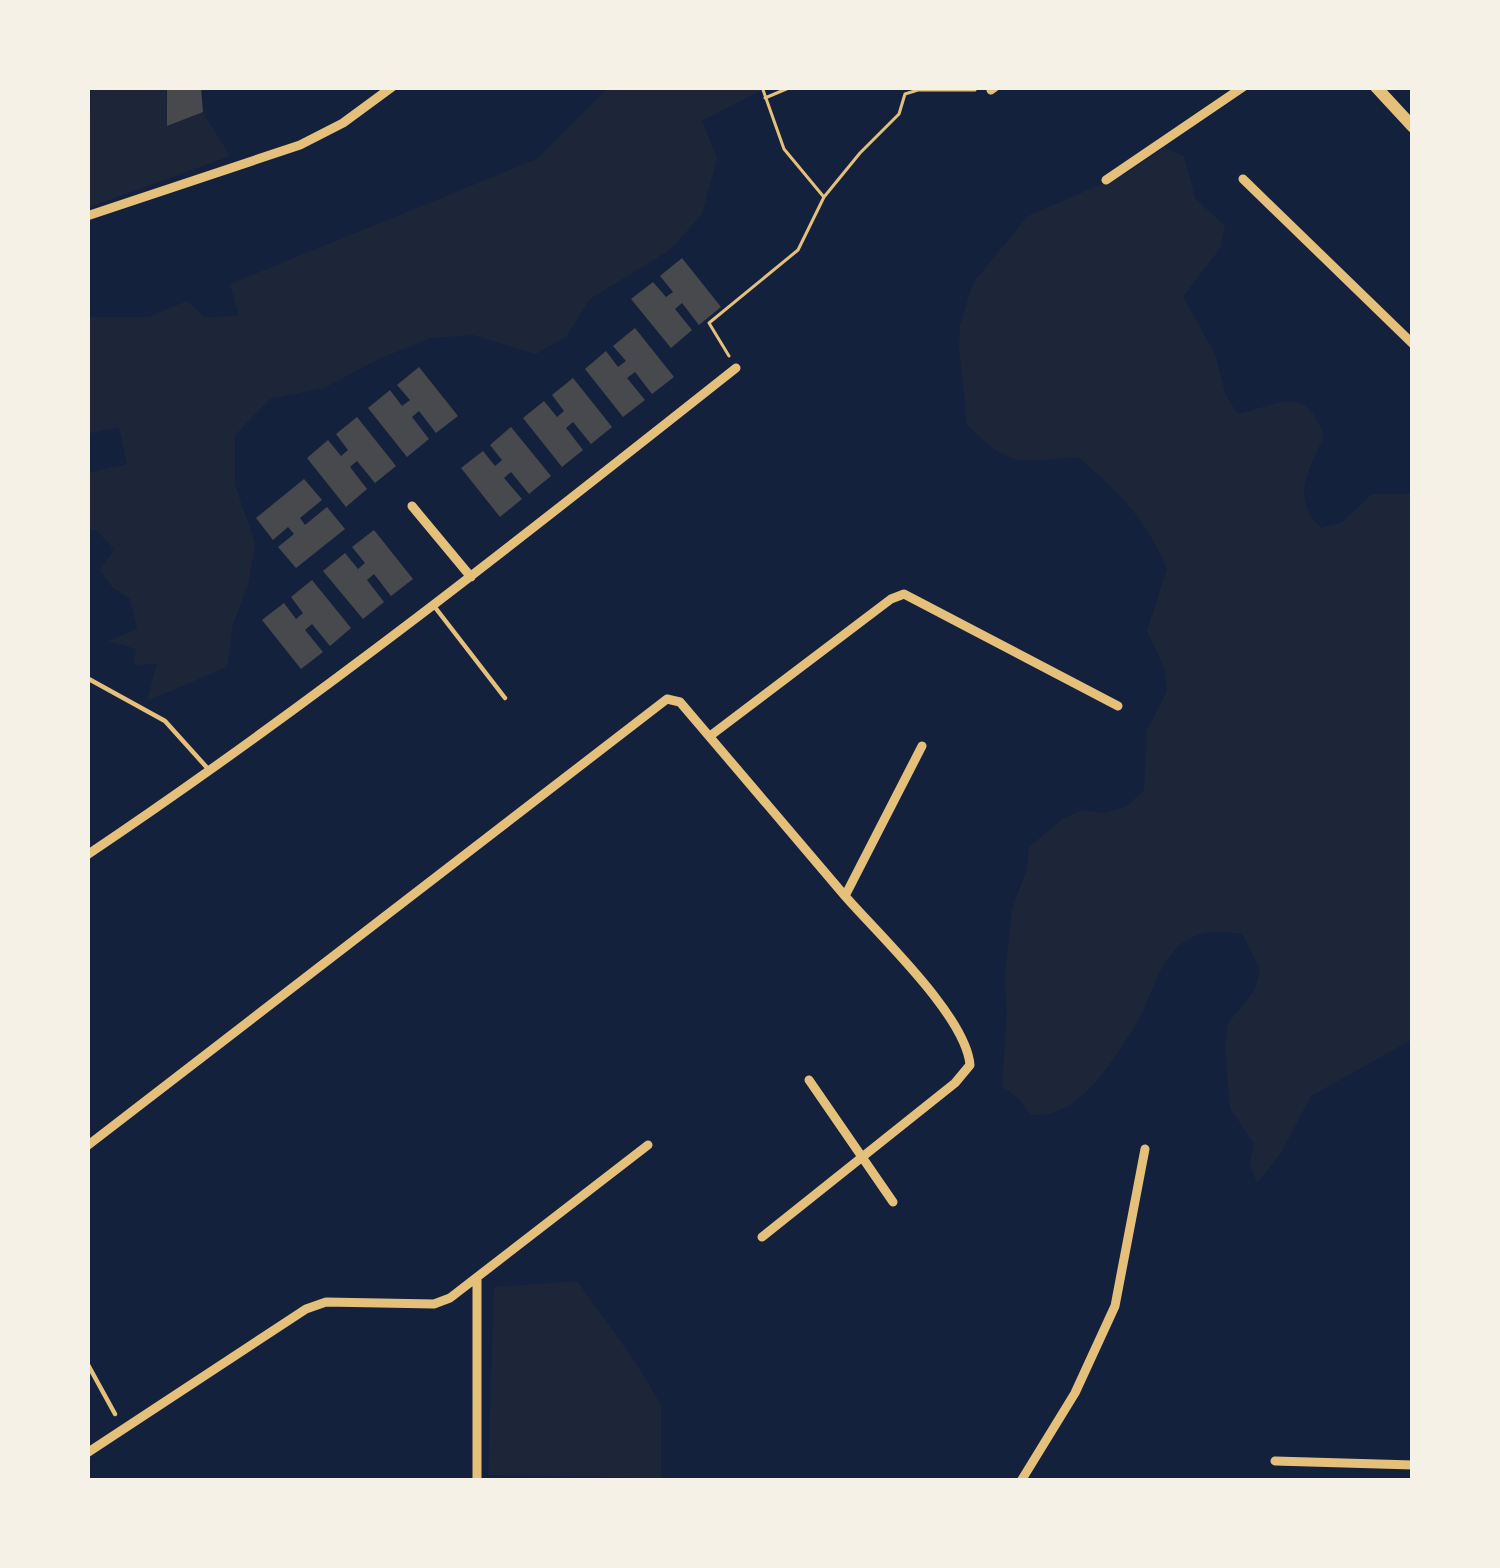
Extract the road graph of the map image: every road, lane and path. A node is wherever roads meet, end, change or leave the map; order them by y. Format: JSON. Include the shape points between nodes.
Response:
{"nodes":[{"id":1,"x":392,"y":87,"type":"edge"},
{"id":2,"x":762,"y":87,"type":"edge"},
{"id":3,"x":791,"y":87,"type":"edge"},
{"id":4,"x":1243,"y":87,"type":"edge"},
{"id":5,"x":1376,"y":87,"type":"edge"},
{"id":6,"x":917,"y":88,"type":"edge"},
{"id":7,"x":993,"y":88,"type":"edge"},
{"id":8,"x":765,"y":98,"type":"junction"},
{"id":9,"x":1413,"y":127,"type":"edge"},
{"id":10,"x":1243,"y":179,"type":"dead end"},
{"id":11,"x":1106,"y":180,"type":"dead end"},
{"id":12,"x":824,"y":197,"type":"junction"},
{"id":13,"x":87,"y":216,"type":"edge"},
{"id":14,"x":1413,"y":344,"type":"edge"},
{"id":15,"x":736,"y":368,"type":"joint"},
{"id":16,"x":412,"y":506,"type":"dead end"},
{"id":17,"x":471,"y":577,"type":"junction"},
{"id":18,"x":434,"y":606,"type":"junction"},
{"id":19,"x":87,"y":678,"type":"edge"},
{"id":20,"x":505,"y":698,"type":"dead end"},
{"id":21,"x":1118,"y":706,"type":"dead end"},
{"id":22,"x":710,"y":736,"type":"junction"},
{"id":23,"x":922,"y":746,"type":"dead end"},
{"id":24,"x":211,"y":772,"type":"junction"},
{"id":25,"x":87,"y":855,"type":"edge"},
{"id":26,"x":844,"y":896,"type":"junction"},
{"id":27,"x":808,"y":1080,"type":"dead end"},
{"id":28,"x":648,"y":1145,"type":"dead end"},
{"id":29,"x":87,"y":1146,"type":"edge"},
{"id":30,"x":1145,"y":1149,"type":"dead end"},
{"id":31,"x":862,"y":1155,"type":"junction"},
{"id":32,"x":893,"y":1202,"type":"dead end"},
{"id":33,"x":762,"y":1237,"type":"dead end"},
{"id":34,"x":477,"y":1280,"type":"junction"},
{"id":35,"x":87,"y":1364,"type":"edge"},
{"id":36,"x":115,"y":1414,"type":"joint"},
{"id":37,"x":124,"y":1428,"type":"junction"},
{"id":38,"x":87,"y":1453,"type":"edge"},
{"id":39,"x":1275,"y":1461,"type":"dead end"},
{"id":40,"x":1413,"y":1465,"type":"edge"},
{"id":41,"x":477,"y":1481,"type":"edge"},
{"id":42,"x":1021,"y":1481,"type":"edge"}],
"edges":[{"from":1,"to":13,"type":"street","via":[[300,145]]},
{"from":2,"to":8,"type":"path"},
{"from":3,"to":8,"type":"path"},
{"from":4,"to":11,"type":"street"},
{"from":5,"to":9,"type":"street"},
{"from":6,"to":7,"type":"path"},
{"from":6,"to":12,"type":"path"},
{"from":8,"to":12,"type":"path","via":[[784,149]]},
{"from":10,"to":14,"type":"street"},
{"from":12,"to":15,"type":"path","via":[[798,250],[709,323]]},
{"from":15,"to":17,"type":"street"},
{"from":16,"to":17,"type":"street"},
{"from":17,"to":18,"type":"street"},
{"from":18,"to":20,"type":"lane"},
{"from":18,"to":24,"type":"street"},
{"from":19,"to":24,"type":"lane","via":[[165,721]]},
{"from":21,"to":22,"type":"street","via":[[904,594]]},
{"from":22,"to":26,"type":"street"},
{"from":22,"to":29,"type":"street","via":[[680,702],[660,703]]},
{"from":23,"to":26,"type":"street"},
{"from":24,"to":25,"type":"street"},
{"from":26,"to":31,"type":"street","via":[[948,1012],[970,1064]]},
{"from":27,"to":31,"type":"street"},
{"from":28,"to":34,"type":"street"},
{"from":30,"to":42,"type":"street","via":[[1115,1306]]},
{"from":31,"to":32,"type":"street"},
{"from":31,"to":33,"type":"street"},
{"from":34,"to":37,"type":"street","via":[[434,1304],[326,1302],[306,1309]]},
{"from":34,"to":41,"type":"street"},
{"from":35,"to":36,"type":"lane"},
{"from":36,"to":37,"type":"street"},
{"from":37,"to":38,"type":"street"},
{"from":39,"to":40,"type":"street"}]}
